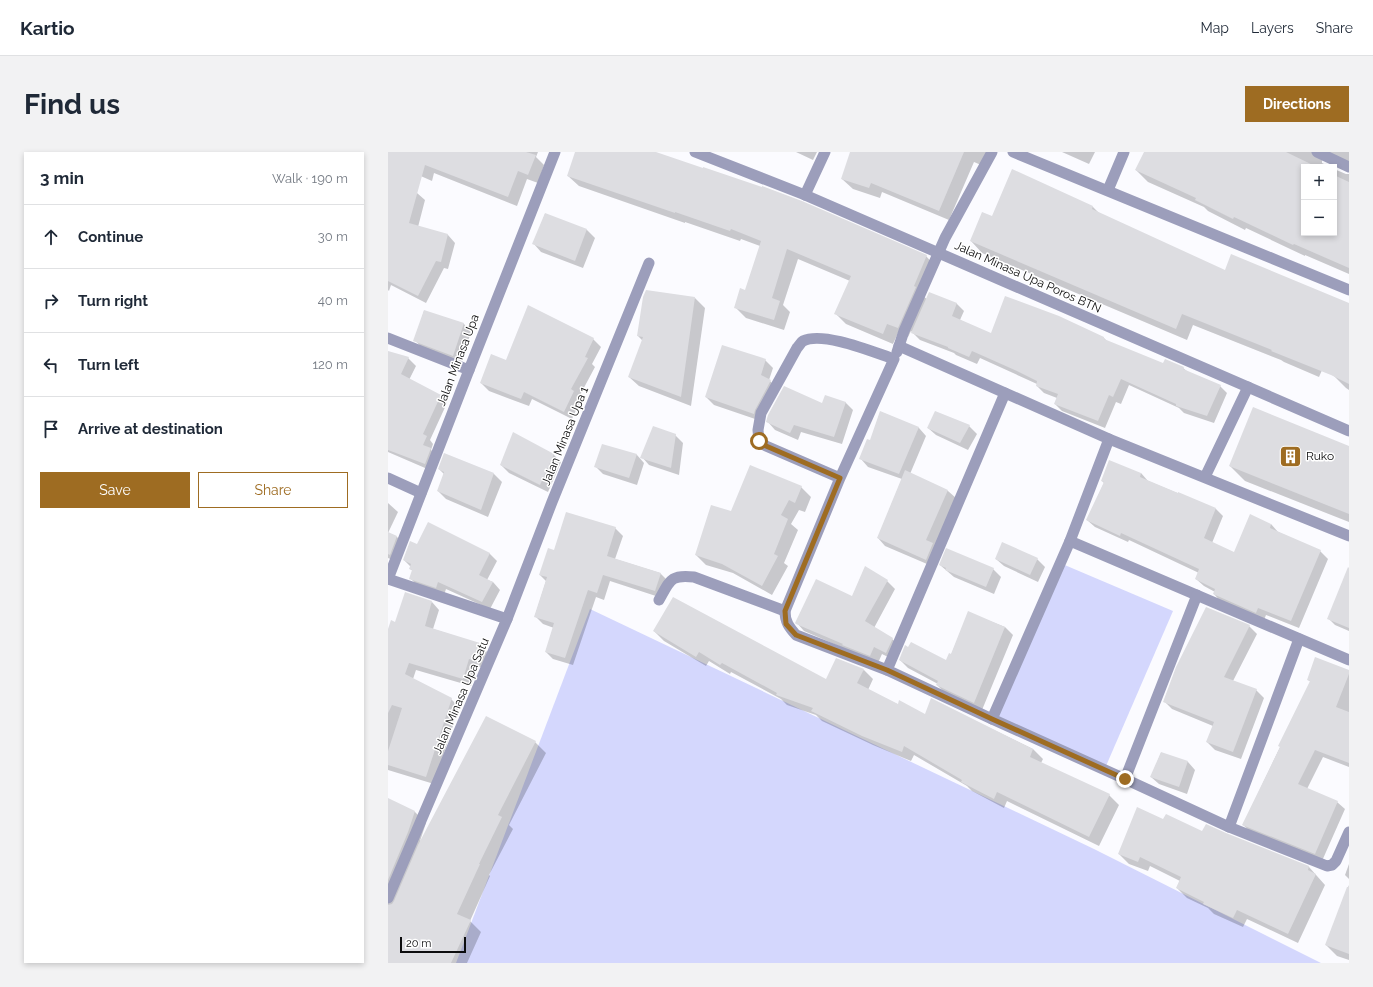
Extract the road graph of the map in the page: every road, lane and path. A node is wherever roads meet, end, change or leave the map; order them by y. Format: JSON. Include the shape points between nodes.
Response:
{"nodes":[{"id":1,"x":555,"y":152,"type":"edge"},
{"id":2,"x":695,"y":152,"type":"edge"},
{"id":3,"x":825,"y":152,"type":"edge"},
{"id":4,"x":992,"y":152,"type":"edge"},
{"id":5,"x":1013,"y":152,"type":"edge"},
{"id":6,"x":1124,"y":152,"type":"edge"},
{"id":7,"x":1317,"y":152,"type":"edge"},
{"id":8,"x":1349,"y":167,"type":"edge"},
{"id":9,"x":1108,"y":190,"type":"junction"},
{"id":10,"x":805,"y":195,"type":"junction"},
{"id":11,"x":939,"y":252,"type":"junction"},
{"id":12,"x":649,"y":263,"type":"dead end"},
{"id":13,"x":1349,"y":290,"type":"edge"},
{"id":14,"x":388,"y":338,"type":"edge"},
{"id":15,"x":899,"y":346,"type":"junction"},
{"id":16,"x":894,"y":359,"type":"junction"},
{"id":17,"x":469,"y":370,"type":"junction"},
{"id":18,"x":1248,"y":387,"type":"junction"},
{"id":19,"x":1005,"y":393,"type":"junction"},
{"id":20,"x":1349,"y":431,"type":"edge"},
{"id":21,"x":1109,"y":439,"type":"junction"},
{"id":22,"x":1205,"y":477,"type":"junction"},
{"id":23,"x":388,"y":478,"type":"edge"},
{"id":24,"x":840,"y":478,"type":"junction"},
{"id":25,"x":421,"y":493,"type":"junction"},
{"id":26,"x":1349,"y":536,"type":"edge"},
{"id":27,"x":1070,"y":541,"type":"junction"},
{"id":28,"x":388,"y":579,"type":"edge"},
{"id":29,"x":1197,"y":595,"type":"junction"},
{"id":30,"x":659,"y":600,"type":"dead end"},
{"id":31,"x":785,"y":611,"type":"junction"},
{"id":32,"x":507,"y":619,"type":"junction"},
{"id":33,"x":1299,"y":639,"type":"junction"},
{"id":34,"x":1349,"y":660,"type":"edge"},
{"id":35,"x":887,"y":670,"type":"junction"},
{"id":36,"x":992,"y":719,"type":"junction"},
{"id":37,"x":1125,"y":779,"type":"junction"},
{"id":38,"x":1229,"y":827,"type":"junction"},
{"id":39,"x":1349,"y":832,"type":"edge"},
{"id":40,"x":388,"y":898,"type":"edge"}],
"edges":[{"from":1,"to":17,"type":"street","name":"Jalan Minasa Upa"},
{"from":2,"to":10,"type":"street","name":"Jalan Minasa Upa Poros BTN"},
{"from":3,"to":10,"type":"street"},
{"from":4,"to":11,"type":"street"},
{"from":5,"to":9,"type":"street"},
{"from":6,"to":9,"type":"street"},
{"from":7,"to":8,"type":"street"},
{"from":9,"to":13,"type":"street"},
{"from":10,"to":11,"type":"street","name":"Jalan Minasa Upa Poros BTN"},
{"from":11,"to":15,"type":"street"},
{"from":11,"to":18,"type":"street","name":"Jalan Minasa Upa Poros BTN"},
{"from":12,"to":32,"type":"street","name":"Jalan Minasa Upa 1"},
{"from":14,"to":17,"type":"street"},
{"from":15,"to":16,"type":"street"},
{"from":15,"to":19,"type":"street"},
{"from":16,"to":24,"type":"street"},
{"from":16,"to":24,"type":"street","via":[[830,338],[803,341],[761,413],[758,430],[761,443]]},
{"from":17,"to":25,"type":"street","name":"Jalan Minasa Upa"},
{"from":18,"to":20,"type":"street","name":"Jalan Minasa Upa Poros BTN"},
{"from":18,"to":22,"type":"street"},
{"from":19,"to":21,"type":"street"},
{"from":19,"to":35,"type":"street"},
{"from":21,"to":22,"type":"street"},
{"from":21,"to":27,"type":"street"},
{"from":22,"to":26,"type":"street"},
{"from":23,"to":25,"type":"street"},
{"from":24,"to":31,"type":"street"},
{"from":25,"to":28,"type":"street","name":"Jalan Minasa Upa"},
{"from":27,"to":29,"type":"street"},
{"from":27,"to":36,"type":"street"},
{"from":28,"to":32,"type":"street"},
{"from":29,"to":33,"type":"street"},
{"from":29,"to":37,"type":"street"},
{"from":30,"to":31,"type":"street","via":[[671,580],[682,575],[694,577]]},
{"from":31,"to":35,"type":"street","via":[[786,624],[796,635]]},
{"from":32,"to":40,"type":"street","name":"Jalan Minasa Upa Satu"},
{"from":33,"to":34,"type":"street"},
{"from":33,"to":38,"type":"street"},
{"from":35,"to":36,"type":"street"},
{"from":36,"to":37,"type":"street"},
{"from":37,"to":38,"type":"street"},
{"from":38,"to":39,"type":"street","via":[[1327,866],[1336,861]]}]}
